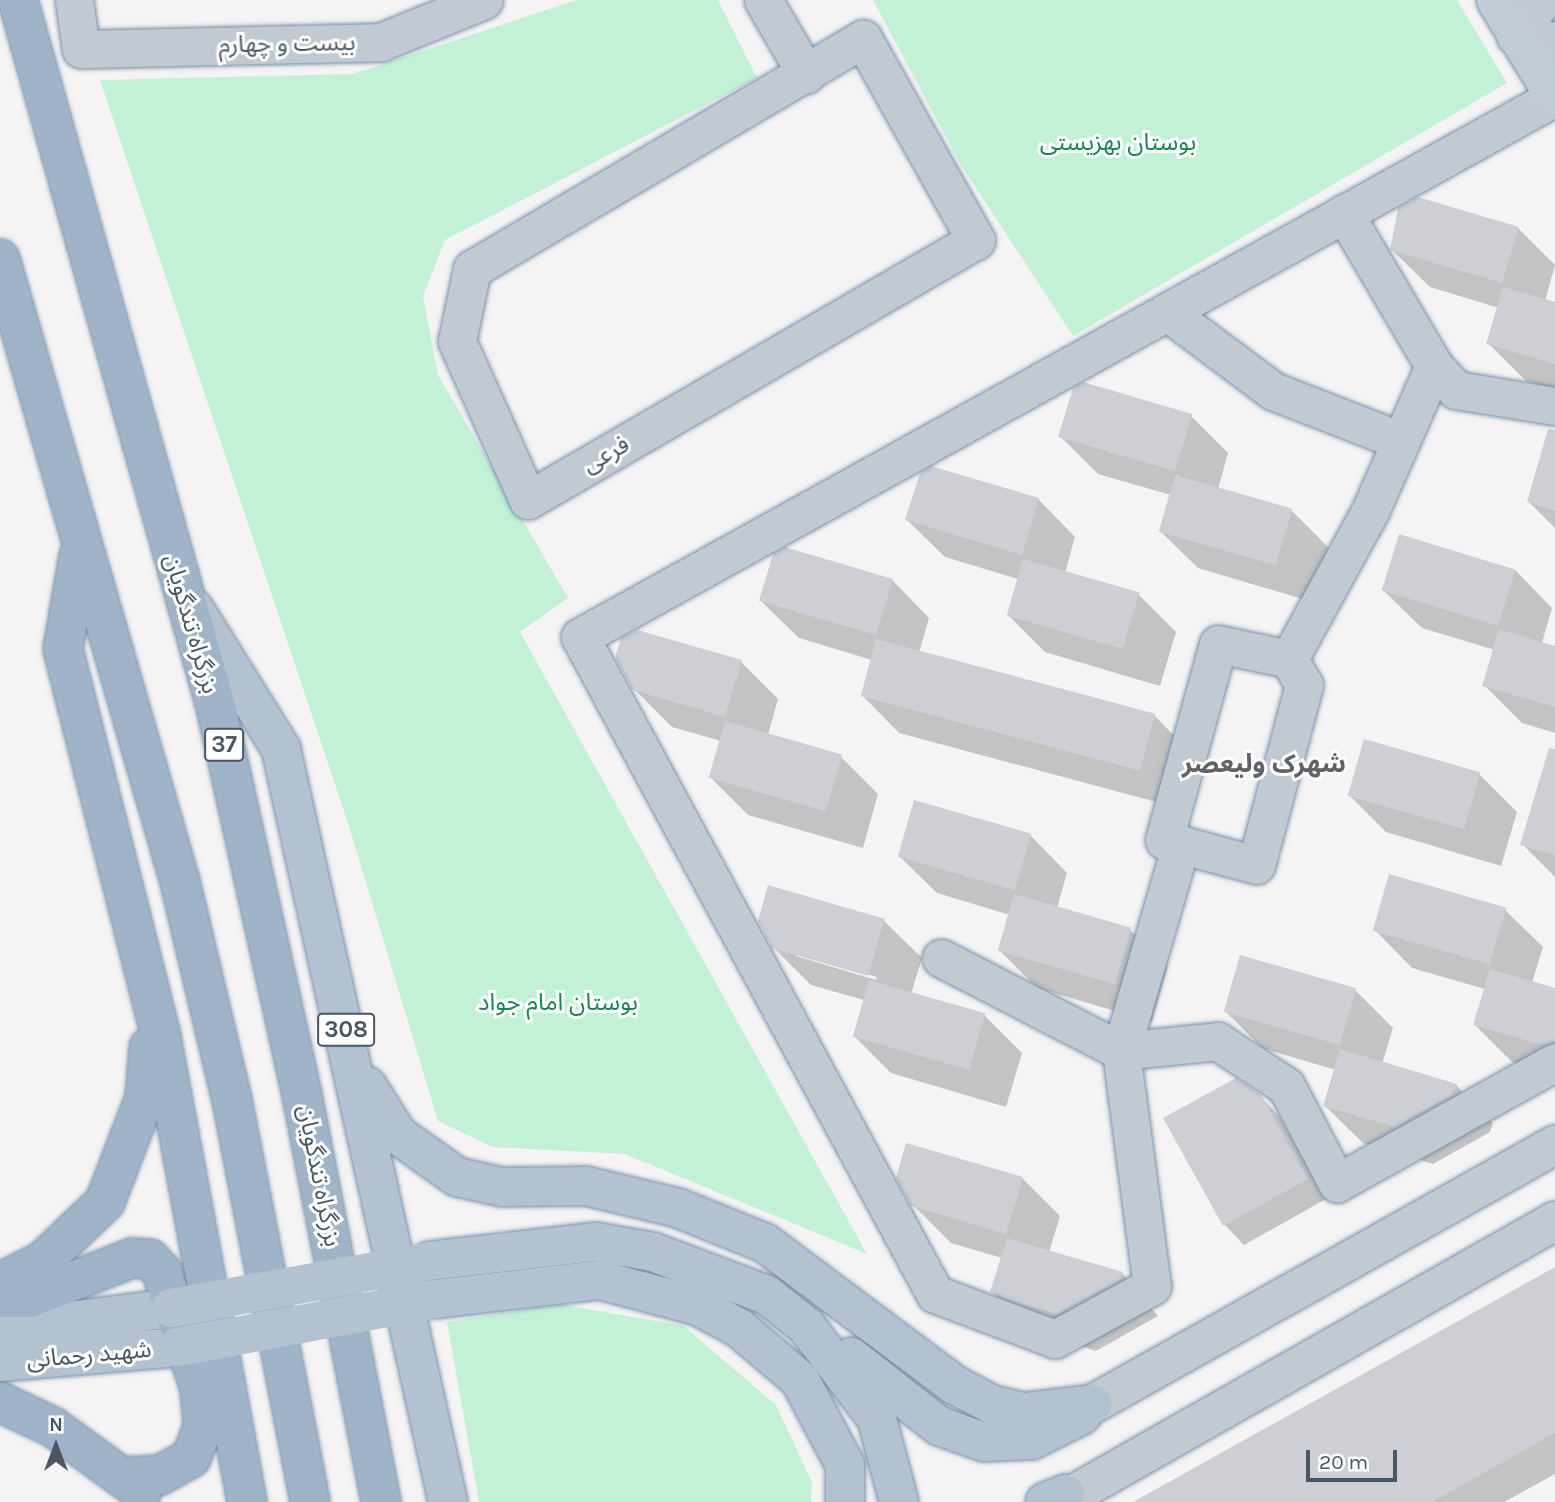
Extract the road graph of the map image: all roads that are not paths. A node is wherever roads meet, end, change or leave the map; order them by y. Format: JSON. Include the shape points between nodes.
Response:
{"nodes":[{"id":1,"x":18,"y":0,"type":"edge"},
{"id":2,"x":74,"y":0,"type":"edge"},
{"id":3,"x":484,"y":0,"type":"edge"},
{"id":4,"x":763,"y":0,"type":"edge"},
{"id":5,"x":1496,"y":0,"type":"edge"},
{"id":6,"x":1543,"y":0,"type":"edge"},
{"id":7,"x":1516,"y":36,"type":"junction"},
{"id":8,"x":1555,"y":41,"type":"edge"},
{"id":9,"x":806,"y":74,"type":"junction"},
{"id":10,"x":1555,"y":97,"type":"edge"},
{"id":11,"x":1344,"y":214,"type":"junction"},
{"id":12,"x":0,"y":260,"type":"edge"},
{"id":13,"x":1167,"y":312,"type":"junction"},
{"id":14,"x":1434,"y":366,"type":"junction"},
{"id":15,"x":1555,"y":406,"type":"edge"},
{"id":16,"x":1401,"y":441,"type":"junction"},
{"id":17,"x":80,"y":548,"type":"junction"},
{"id":18,"x":178,"y":585,"type":"junction"},
{"id":19,"x":1290,"y":659,"type":"junction"},
{"id":20,"x":1181,"y":844,"type":"junction"},
{"id":21,"x":136,"y":941,"type":"junction"},
{"id":22,"x":941,"y":958,"type":"dead end"},
{"id":23,"x":1121,"y":1051,"type":"junction"},
{"id":24,"x":1555,"y":1062,"type":"edge"},
{"id":25,"x":354,"y":1065,"type":"junction"},
{"id":26,"x":1555,"y":1145,"type":"edge"},
{"id":27,"x":1555,"y":1221,"type":"edge"},
{"id":28,"x":0,"y":1283,"type":"edge"},
{"id":29,"x":0,"y":1298,"type":"edge"},
{"id":30,"x":799,"y":1320,"type":"junction"},
{"id":31,"x":0,"y":1330,"type":"edge"},
{"id":32,"x":0,"y":1362,"type":"edge"},
{"id":33,"x":0,"y":1402,"type":"edge"},
{"id":34,"x":1093,"y":1404,"type":"junction"},
{"id":35,"x":123,"y":1477,"type":"junction"},
{"id":36,"x":1057,"y":1499,"type":"edge"},
{"id":37,"x":153,"y":1502,"type":"edge"},
{"id":38,"x":247,"y":1502,"type":"edge"},
{"id":39,"x":310,"y":1502,"type":"edge"},
{"id":40,"x":381,"y":1502,"type":"edge"},
{"id":41,"x":448,"y":1502,"type":"edge"},
{"id":42,"x":845,"y":1502,"type":"edge"},
{"id":43,"x":899,"y":1502,"type":"edge"}],
"edges":[{"from":1,"to":18,"type":"highway","name":"بزرگراه تندگویان","number":"37","via":[[127,379]]},
{"from":2,"to":3,"type":"street","name":"بیست و چهارم","via":[[81,49],[381,42]]},
{"from":4,"to":9,"type":"street"},
{"from":5,"to":7,"type":"main road"},
{"from":6,"to":7,"type":"street"},
{"from":7,"to":8,"type":"street"},
{"from":7,"to":10,"type":"main road"},
{"from":9,"to":9,"type":"street","name":"فرعی","via":[[863,40],[976,240],[528,500],[457,341],[472,269]]},
{"from":10,"to":11,"type":"street"},
{"from":11,"to":13,"type":"street"},
{"from":11,"to":14,"type":"street"},
{"from":12,"to":17,"type":"highway"},
{"from":13,"to":16,"type":"street","via":[[1273,391]]},
{"from":13,"to":23,"type":"street","via":[[580,637],[935,1294],[1055,1339],[1152,1286]]},
{"from":14,"to":15,"type":"street","via":[[1456,390]]},
{"from":14,"to":16,"type":"street"},
{"from":16,"to":19,"type":"street"},
{"from":17,"to":21,"type":"highway","via":[[63,649]]},
{"from":17,"to":39,"type":"highway","via":[[183,896],[246,1166]]},
{"from":18,"to":25,"type":"main road","number":"308","via":[[281,749]]},
{"from":18,"to":40,"type":"highway","name":"بزرگراه تندگویان","number":"37","via":[[216,708],[302,1095]]},
{"from":19,"to":20,"type":"street","via":[[1304,685],[1255,865]]},
{"from":19,"to":20,"type":"street","via":[[1218,644],[1164,840]]},
{"from":20,"to":23,"type":"street"},
{"from":21,"to":28,"type":"highway","via":[[150,1056],[145,1098],[105,1202],[43,1261]]},
{"from":21,"to":38,"type":"highway","via":[[160,1032]]},
{"from":22,"to":23,"type":"street"},
{"from":23,"to":24,"type":"street","via":[[1217,1041],[1286,1086],[1337,1183]]},
{"from":25,"to":34,"type":"main road","via":[[398,1135],[457,1177],[502,1187],[586,1186],[678,1208],[765,1243],[955,1385],[993,1405],[1024,1412]]},
{"from":25,"to":41,"type":"main road","number":"308"},
{"from":26,"to":34,"type":"street"},
{"from":27,"to":36,"type":"street"},
{"from":29,"to":35,"type":"highway","via":[[30,1298],[132,1258],[150,1259],[162,1272],[200,1390],[203,1427],[191,1458],[160,1475]]},
{"from":30,"to":31,"type":"main road","name":"شهید رحمانی","bridge":true,"via":[[767,1295],[698,1266],[596,1242],[429,1261],[171,1308]]},
{"from":30,"to":34,"type":"main road","via":[[939,1426],[985,1442],[1032,1440],[1074,1424]]},
{"from":30,"to":43,"type":"main road","via":[[877,1419]]},
{"from":32,"to":42,"type":"main road","name":"شهید رحمانی","bridge":true,"via":[[178,1347],[435,1299],[600,1280],[698,1306],[739,1328],[800,1380],[845,1465]]},
{"from":33,"to":35,"type":"highway","via":[[53,1427]]},
{"from":35,"to":37,"type":"highway"}]}
